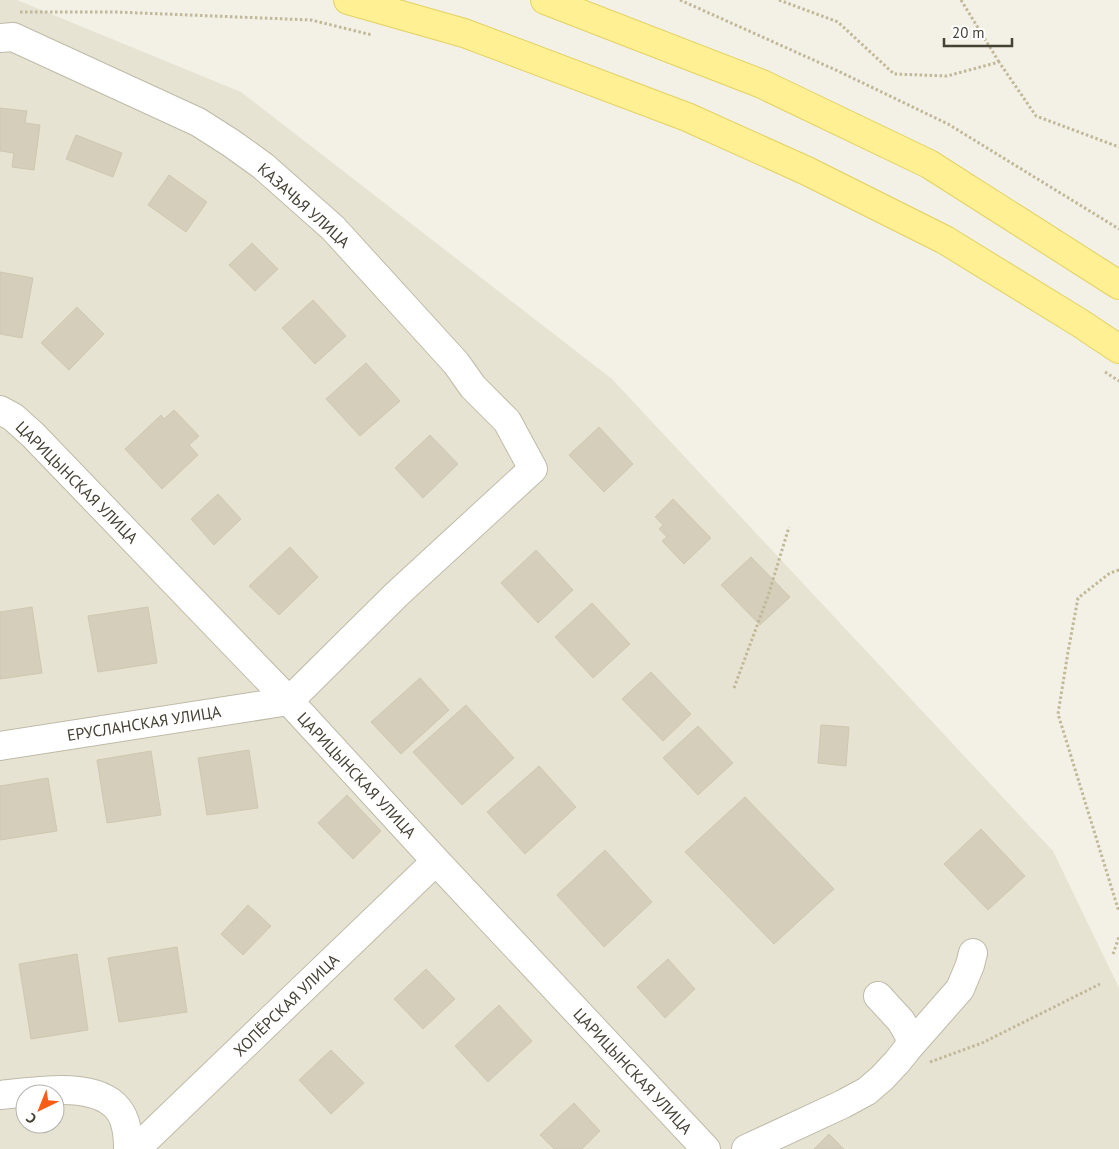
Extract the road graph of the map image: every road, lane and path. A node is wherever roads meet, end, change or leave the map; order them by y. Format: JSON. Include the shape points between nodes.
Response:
{"nodes":[{"id":1,"x":348,"y":0,"type":"edge"},
{"id":2,"x":545,"y":0,"type":"edge"},
{"id":3,"x":680,"y":0,"type":"edge"},
{"id":4,"x":779,"y":0,"type":"edge"},
{"id":5,"x":960,"y":0,"type":"edge"},
{"id":6,"x":19,"y":12,"type":"dead end"},
{"id":7,"x":376,"y":36,"type":"dead end"},
{"id":8,"x":0,"y":38,"type":"edge"},
{"id":9,"x":1000,"y":62,"type":"junction"},
{"id":10,"x":1119,"y":147,"type":"edge"},
{"id":11,"x":1119,"y":228,"type":"edge"},
{"id":12,"x":1119,"y":285,"type":"edge"},
{"id":13,"x":1111,"y":360,"type":"edge"},
{"id":14,"x":1119,"y":381,"type":"edge"},
{"id":15,"x":0,"y":410,"type":"edge"},
{"id":16,"x":789,"y":527,"type":"dead end"},
{"id":17,"x":1119,"y":570,"type":"edge"},
{"id":18,"x":734,"y":688,"type":"dead end"},
{"id":19,"x":289,"y":701,"type":"junction"},
{"id":20,"x":0,"y":746,"type":"edge"},
{"id":21,"x":436,"y":861,"type":"junction"},
{"id":22,"x":1119,"y":912,"type":"edge"},
{"id":23,"x":1119,"y":937,"type":"edge"},
{"id":24,"x":973,"y":953,"type":"dead end"},
{"id":25,"x":1113,"y":954,"type":"dead end"},
{"id":26,"x":1100,"y":984,"type":"dead end"},
{"id":27,"x":878,"y":996,"type":"dead end"},
{"id":28,"x":918,"y":1056,"type":"junction"},
{"id":29,"x":0,"y":1095,"type":"edge"},
{"id":30,"x":128,"y":1149,"type":"edge"},
{"id":31,"x":136,"y":1149,"type":"edge"},
{"id":32,"x":706,"y":1149,"type":"edge"},
{"id":33,"x":746,"y":1149,"type":"edge"}],
"edges":[{"from":1,"to":13,"type":"main road","via":[[464,32],[687,117],[807,171],[945,240],[1080,323]]},
{"from":2,"to":12,"type":"main road","via":[[762,84],[930,164]]},
{"from":3,"to":11,"type":"path","via":[[948,124]]},
{"from":4,"to":9,"type":"path","via":[[838,22],[894,74],[947,76]]},
{"from":5,"to":9,"type":"path"},
{"from":6,"to":7,"type":"path","via":[[116,12],[311,20]]},
{"from":8,"to":19,"type":"street","name":"КАЗАЧЬЯ УЛИЦА","via":[[13,37],[198,122],[263,166],[334,228],[456,363],[473,387],[507,421],[532,469],[397,594]]},
{"from":9,"to":10,"type":"path","via":[[1036,116]]},
{"from":13,"to":14,"type":"path"},
{"from":15,"to":19,"type":"street","name":"ЦАРИЦЫНСКАЯ УЛИЦА","via":[[33,435]]},
{"from":16,"to":18,"type":"path"},
{"from":17,"to":22,"type":"path","via":[[1110,573],[1078,598],[1058,714]]},
{"from":19,"to":20,"type":"street","name":"ЕРУСЛАНСКАЯ УЛИЦА"},
{"from":19,"to":21,"type":"street","name":"ЦАРИЦЫНСКАЯ УЛИЦА"},
{"from":21,"to":31,"type":"street","name":"ХОПЁРСКАЯ УЛИЦА"},
{"from":21,"to":32,"type":"street","name":"ЦАРИЦЫНСКАЯ УЛИЦА"},
{"from":23,"to":25,"type":"path"},
{"from":24,"to":28,"type":"street","via":[[960,989]]},
{"from":26,"to":28,"type":"path","via":[[982,1043]]},
{"from":27,"to":28,"type":"street","via":[[901,1020]]},
{"from":28,"to":33,"type":"street","via":[[843,1104]]},
{"from":29,"to":30,"type":"street","via":[[56,1089],[97,1094],[119,1109],[128,1134]]}]}
